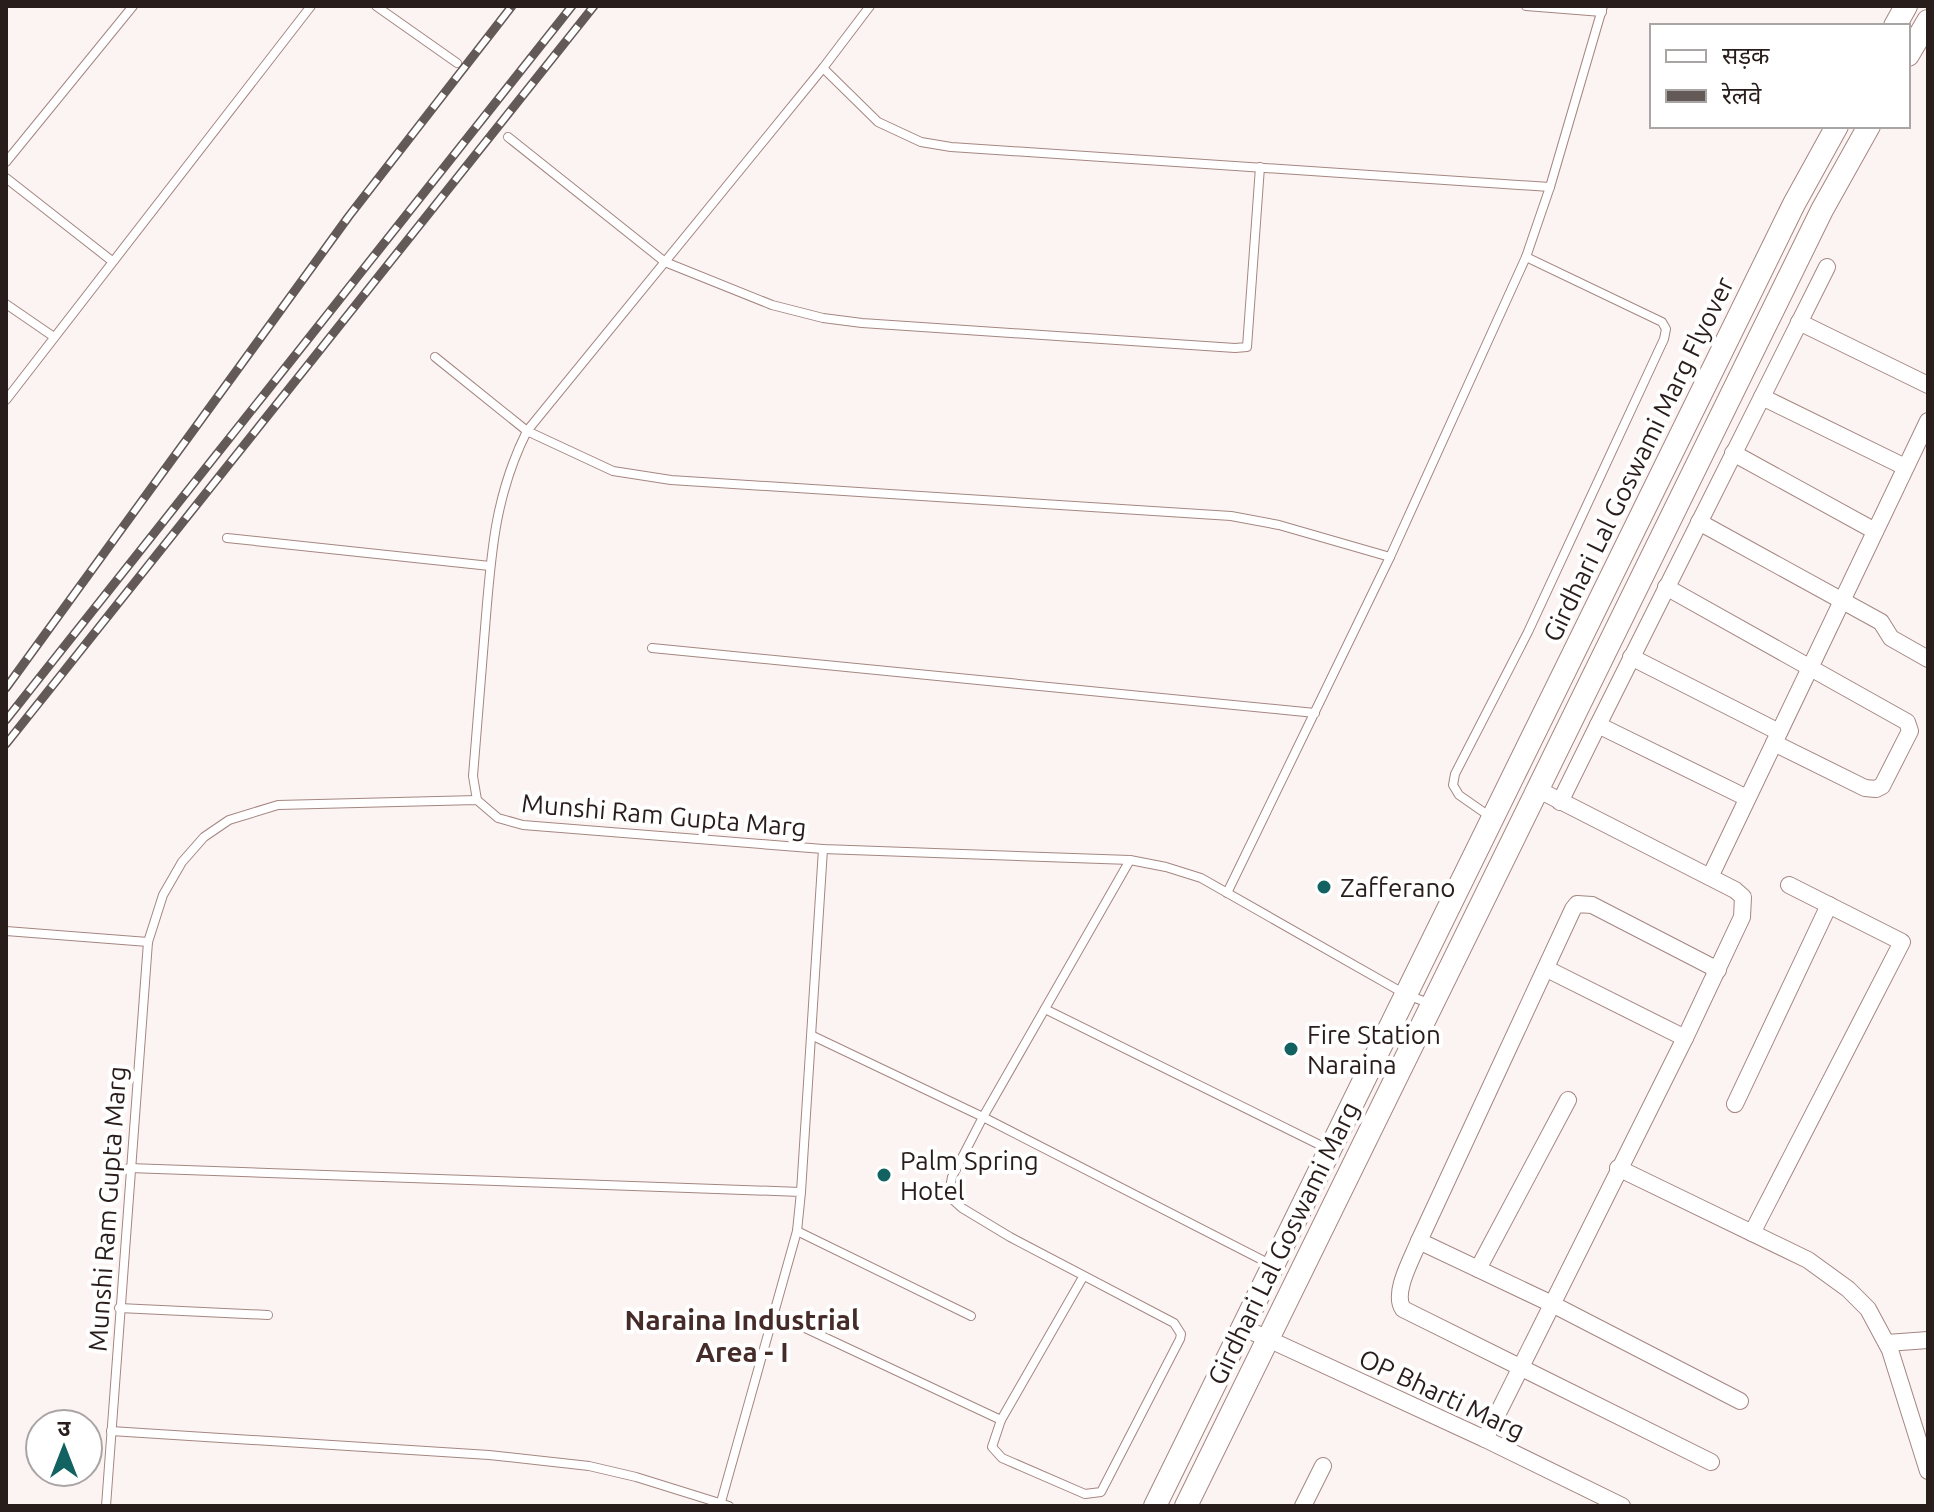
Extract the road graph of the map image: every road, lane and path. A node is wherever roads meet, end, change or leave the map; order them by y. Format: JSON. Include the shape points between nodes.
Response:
{"nodes":[{"id":1,"x":133,"y":6,"type":"edge"},
{"id":2,"x":311,"y":6,"type":"edge"},
{"id":3,"x":376,"y":6,"type":"edge"},
{"id":4,"x":870,"y":6,"type":"edge"},
{"id":5,"x":1526,"y":6,"type":"edge"},
{"id":6,"x":1906,"y":6,"type":"edge"},
{"id":7,"x":1602,"y":9,"type":"edge"},
{"id":8,"x":1928,"y":21,"type":"edge"},
{"id":9,"x":1896,"y":24,"type":"edge"},
{"id":10,"x":1910,"y":52,"type":"edge"},
{"id":11,"x":457,"y":63,"type":"dead end"},
{"id":12,"x":823,"y":68,"type":"junction"},
{"id":13,"x":1836,"y":128,"type":"edge"},
{"id":14,"x":1868,"y":128,"type":"edge"},
{"id":15,"x":508,"y":137,"type":"dead end"},
{"id":16,"x":6,"y":162,"type":"edge"},
{"id":17,"x":1260,"y":167,"type":"junction"},
{"id":18,"x":6,"y":178,"type":"edge"},
{"id":19,"x":1550,"y":187,"type":"junction"},
{"id":20,"x":1526,"y":257,"type":"junction"},
{"id":21,"x":112,"y":261,"type":"junction"},
{"id":22,"x":665,"y":262,"type":"junction"},
{"id":23,"x":1827,"y":267,"type":"dead end"},
{"id":24,"x":6,"y":304,"type":"edge"},
{"id":25,"x":1799,"y":322,"type":"junction"},
{"id":26,"x":54,"y":337,"type":"junction"},
{"id":27,"x":435,"y":357,"type":"dead end"},
{"id":28,"x":1928,"y":385,"type":"edge"},
{"id":29,"x":1762,"y":397,"type":"junction"},
{"id":30,"x":6,"y":400,"type":"edge"},
{"id":31,"x":1928,"y":421,"type":"edge"},
{"id":32,"x":527,"y":431,"type":"junction"},
{"id":33,"x":1733,"y":453,"type":"junction"},
{"id":34,"x":1905,"y":467,"type":"junction"},
{"id":35,"x":1699,"y":522,"type":"junction"},
{"id":36,"x":1875,"y":531,"type":"junction"},
{"id":37,"x":227,"y":538,"type":"dead end"},
{"id":38,"x":1390,"y":557,"type":"junction"},
{"id":39,"x":490,"y":566,"type":"junction"},
{"id":40,"x":1666,"y":587,"type":"junction"},
{"id":41,"x":1843,"y":599,"type":"junction"},
{"id":42,"x":652,"y":648,"type":"dead end"},
{"id":43,"x":1631,"y":657,"type":"junction"},
{"id":44,"x":1928,"y":659,"type":"edge"},
{"id":45,"x":1810,"y":667,"type":"junction"},
{"id":46,"x":1315,"y":713,"type":"junction"},
{"id":47,"x":1598,"y":725,"type":"junction"},
{"id":48,"x":1776,"y":738,"type":"junction"},
{"id":49,"x":1537,"y":789,"type":"junction"},
{"id":50,"x":1747,"y":798,"type":"junction"},
{"id":51,"x":477,"y":800,"type":"junction"},
{"id":52,"x":1560,"y":802,"type":"junction"},
{"id":53,"x":1492,"y":818,"type":"junction"},
{"id":54,"x":823,"y":849,"type":"junction"},
{"id":55,"x":1130,"y":860,"type":"junction"},
{"id":56,"x":1710,"y":877,"type":"junction"},
{"id":57,"x":1789,"y":885,"type":"dead end"},
{"id":58,"x":1227,"y":893,"type":"junction"},
{"id":59,"x":1829,"y":905,"type":"junction"},
{"id":60,"x":6,"y":931,"type":"edge"},
{"id":61,"x":148,"y":942,"type":"junction"},
{"id":62,"x":1547,"y":969,"type":"junction"},
{"id":63,"x":1718,"y":970,"type":"junction"},
{"id":64,"x":1405,"y":994,"type":"junction"},
{"id":65,"x":1432,"y":1004,"type":"junction"},
{"id":66,"x":1045,"y":1009,"type":"junction"},
{"id":67,"x":813,"y":1036,"type":"junction"},
{"id":68,"x":1685,"y":1038,"type":"junction"},
{"id":69,"x":1568,"y":1100,"type":"dead end"},
{"id":70,"x":1735,"y":1104,"type":"dead end"},
{"id":71,"x":983,"y":1117,"type":"junction"},
{"id":72,"x":1329,"y":1149,"type":"junction"},
{"id":73,"x":129,"y":1168,"type":"junction"},
{"id":74,"x":1618,"y":1168,"type":"junction"},
{"id":75,"x":801,"y":1192,"type":"junction"},
{"id":76,"x":797,"y":1231,"type":"junction"},
{"id":77,"x":1752,"y":1233,"type":"junction"},
{"id":78,"x":1419,"y":1241,"type":"junction"},
{"id":79,"x":1272,"y":1265,"type":"junction"},
{"id":80,"x":1478,"y":1269,"type":"junction"},
{"id":81,"x":1083,"y":1277,"type":"junction"},
{"id":82,"x":1552,"y":1304,"type":"junction"},
{"id":83,"x":119,"y":1308,"type":"junction"},
{"id":84,"x":775,"y":1314,"type":"junction"},
{"id":85,"x":268,"y":1315,"type":"dead end"},
{"id":86,"x":971,"y":1316,"type":"dead end"},
{"id":87,"x":1242,"y":1327,"type":"junction"},
{"id":88,"x":1267,"y":1339,"type":"junction"},
{"id":89,"x":1928,"y":1340,"type":"edge"},
{"id":90,"x":1887,"y":1343,"type":"junction"},
{"id":91,"x":1521,"y":1366,"type":"junction"},
{"id":92,"x":1740,"y":1401,"type":"dead end"},
{"id":93,"x":1001,"y":1420,"type":"junction"},
{"id":94,"x":111,"y":1431,"type":"junction"},
{"id":95,"x":1485,"y":1439,"type":"junction"},
{"id":96,"x":1711,"y":1462,"type":"dead end"},
{"id":97,"x":1323,"y":1466,"type":"dead end"},
{"id":98,"x":1928,"y":1471,"type":"edge"},
{"id":99,"x":725,"y":1504,"type":"edge"},
{"id":100,"x":106,"y":1506,"type":"edge"},
{"id":101,"x":1155,"y":1506,"type":"edge"},
{"id":102,"x":1186,"y":1506,"type":"edge"},
{"id":103,"x":1303,"y":1506,"type":"edge"},
{"id":104,"x":1622,"y":1506,"type":"edge"}],
"edges":[{"from":1,"to":16,"type":"lane"},
{"from":2,"to":21,"type":"lane"},
{"from":3,"to":11,"type":"lane"},
{"from":4,"to":12,"type":"lane"},
{"from":5,"to":7,"type":"lane"},
{"from":6,"to":9,"type":"main road"},
{"from":7,"to":19,"type":"lane"},
{"from":8,"to":10,"type":"main road"},
{"from":12,"to":17,"type":"lane","via":[[878,122],[921,142]]},
{"from":12,"to":22,"type":"lane"},
{"from":13,"to":53,"type":"main road","name":"Girdhari Lal Goswami Marg Flyover"},
{"from":14,"to":49,"type":"main road","via":[[1822,210]]},
{"from":15,"to":22,"type":"lane"},
{"from":17,"to":19,"type":"lane"},
{"from":17,"to":22,"type":"lane","via":[[1247,347],[823,318],[772,305]]},
{"from":18,"to":21,"type":"lane"},
{"from":19,"to":20,"type":"lane"},
{"from":20,"to":38,"type":"lane"},
{"from":20,"to":53,"type":"lane","via":[[1662,322],[1666,329],[1528,632],[1455,774],[1453,785],[1459,795]]},
{"from":21,"to":26,"type":"lane"},
{"from":22,"to":32,"type":"lane"},
{"from":23,"to":25,"type":"street"},
{"from":24,"to":26,"type":"lane"},
{"from":25,"to":28,"type":"street"},
{"from":25,"to":29,"type":"street"},
{"from":26,"to":30,"type":"lane"},
{"from":27,"to":32,"type":"lane"},
{"from":29,"to":33,"type":"street"},
{"from":29,"to":34,"type":"street"},
{"from":31,"to":34,"type":"street"},
{"from":32,"to":38,"type":"lane","via":[[613,471],[671,480],[1231,516]]},
{"from":32,"to":39,"type":"lane","via":[[503,490]]},
{"from":33,"to":35,"type":"street"},
{"from":33,"to":36,"type":"street"},
{"from":34,"to":36,"type":"street"},
{"from":35,"to":40,"type":"street"},
{"from":35,"to":41,"type":"street"},
{"from":36,"to":41,"type":"street"},
{"from":37,"to":39,"type":"lane"},
{"from":38,"to":46,"type":"lane"},
{"from":39,"to":51,"type":"lane","via":[[473,776]]},
{"from":40,"to":43,"type":"street"},
{"from":40,"to":45,"type":"street"},
{"from":41,"to":44,"type":"street","via":[[1883,624],[1894,641]]},
{"from":41,"to":45,"type":"street"},
{"from":42,"to":46,"type":"lane"},
{"from":43,"to":47,"type":"street"},
{"from":43,"to":48,"type":"street"},
{"from":45,"to":48,"type":"street"},
{"from":45,"to":48,"type":"street","via":[[1907,722],[1909,736],[1876,789],[1865,788]]},
{"from":46,"to":58,"type":"lane"},
{"from":47,"to":50,"type":"street"},
{"from":47,"to":52,"type":"street"},
{"from":48,"to":50,"type":"street"},
{"from":49,"to":52,"type":"street"},
{"from":49,"to":65,"type":"main road","name":"Girdhari Lal Goswami Marg"},
{"from":50,"to":56,"type":"street"},
{"from":51,"to":54,"type":"lane","name":"Munshi Ram Gupta Marg","via":[[498,818],[523,825]]},
{"from":51,"to":61,"type":"lane","name":"Munshi Ram Gupta Marg","via":[[278,805],[229,820],[182,862],[163,895]]},
{"from":52,"to":56,"type":"street"},
{"from":53,"to":64,"type":"main road","name":"Girdhari Lal Goswami Marg"},
{"from":54,"to":55,"type":"lane","name":"Munshi Ram Gupta Marg"},
{"from":54,"to":67,"type":"lane"},
{"from":55,"to":58,"type":"lane","name":"Munshi Ram Gupta Marg","via":[[1201,878]]},
{"from":55,"to":66,"type":"lane"},
{"from":56,"to":63,"type":"street","via":[[1735,890],[1744,905]]},
{"from":57,"to":59,"type":"street"},
{"from":58,"to":64,"type":"lane","name":"Munshi Ram Gupta Marg"},
{"from":59,"to":70,"type":"street"},
{"from":59,"to":77,"type":"street","via":[[1902,942]]},
{"from":60,"to":61,"type":"lane"},
{"from":61,"to":73,"type":"lane","name":"Munshi Ram Gupta Marg"},
{"from":62,"to":63,"type":"street","via":[[1573,909],[1583,903]]},
{"from":62,"to":68,"type":"street"},
{"from":62,"to":78,"type":"street"},
{"from":63,"to":68,"type":"street"},
{"from":64,"to":65,"type":"lane","name":"Munshi Ram Gupta Marg"},
{"from":64,"to":72,"type":"main road","name":"Girdhari Lal Goswami Marg"},
{"from":65,"to":88,"type":"main road","name":"Girdhari Lal Goswami Marg"},
{"from":66,"to":71,"type":"lane"},
{"from":66,"to":72,"type":"lane"},
{"from":67,"to":71,"type":"lane"},
{"from":67,"to":75,"type":"lane"},
{"from":68,"to":74,"type":"street"},
{"from":69,"to":80,"type":"street"},
{"from":71,"to":79,"type":"lane"},
{"from":71,"to":81,"type":"lane","via":[[952,1177],[951,1198]]},
{"from":72,"to":79,"type":"main road","name":"Girdhari Lal Goswami Marg"},
{"from":73,"to":75,"type":"lane"},
{"from":73,"to":83,"type":"lane","name":"Munshi Ram Gupta Marg"},
{"from":74,"to":77,"type":"street"},
{"from":74,"to":82,"type":"street"},
{"from":75,"to":76,"type":"lane"},
{"from":76,"to":84,"type":"lane"},
{"from":76,"to":86,"type":"lane"},
{"from":77,"to":90,"type":"street","via":[[1808,1260],[1848,1289],[1868,1309]]},
{"from":78,"to":80,"type":"street"},
{"from":78,"to":91,"type":"street","via":[[1400,1291],[1403,1309]]},
{"from":79,"to":87,"type":"main road","name":"Girdhari Lal Goswami Marg"},
{"from":80,"to":82,"type":"street"},
{"from":81,"to":93,"type":"lane"},
{"from":81,"to":93,"type":"lane","via":[[1174,1323],[1181,1334],[1101,1492],[1085,1494],[1002,1458],[992,1447]]},
{"from":82,"to":91,"type":"street"},
{"from":82,"to":92,"type":"street"},
{"from":83,"to":85,"type":"lane"},
{"from":83,"to":94,"type":"lane","name":"Munshi Ram Gupta Marg"},
{"from":84,"to":93,"type":"lane"},
{"from":84,"to":99,"type":"lane"},
{"from":87,"to":88,"type":"street","name":"OP Bharti Marg"},
{"from":87,"to":101,"type":"main road","name":"Girdhari Lal Goswami Marg"},
{"from":88,"to":95,"type":"street","name":"OP Bharti Marg"},
{"from":88,"to":102,"type":"main road","name":"Girdhari Lal Goswami Marg"},
{"from":89,"to":90,"type":"street"},
{"from":90,"to":98,"type":"street"},
{"from":91,"to":95,"type":"street"},
{"from":91,"to":96,"type":"street"},
{"from":94,"to":99,"type":"lane","via":[[589,1466]]},
{"from":94,"to":100,"type":"lane","name":"Munshi Ram Gupta Marg"},
{"from":95,"to":104,"type":"street","name":"OP Bharti Marg"},
{"from":97,"to":103,"type":"street"}]}
